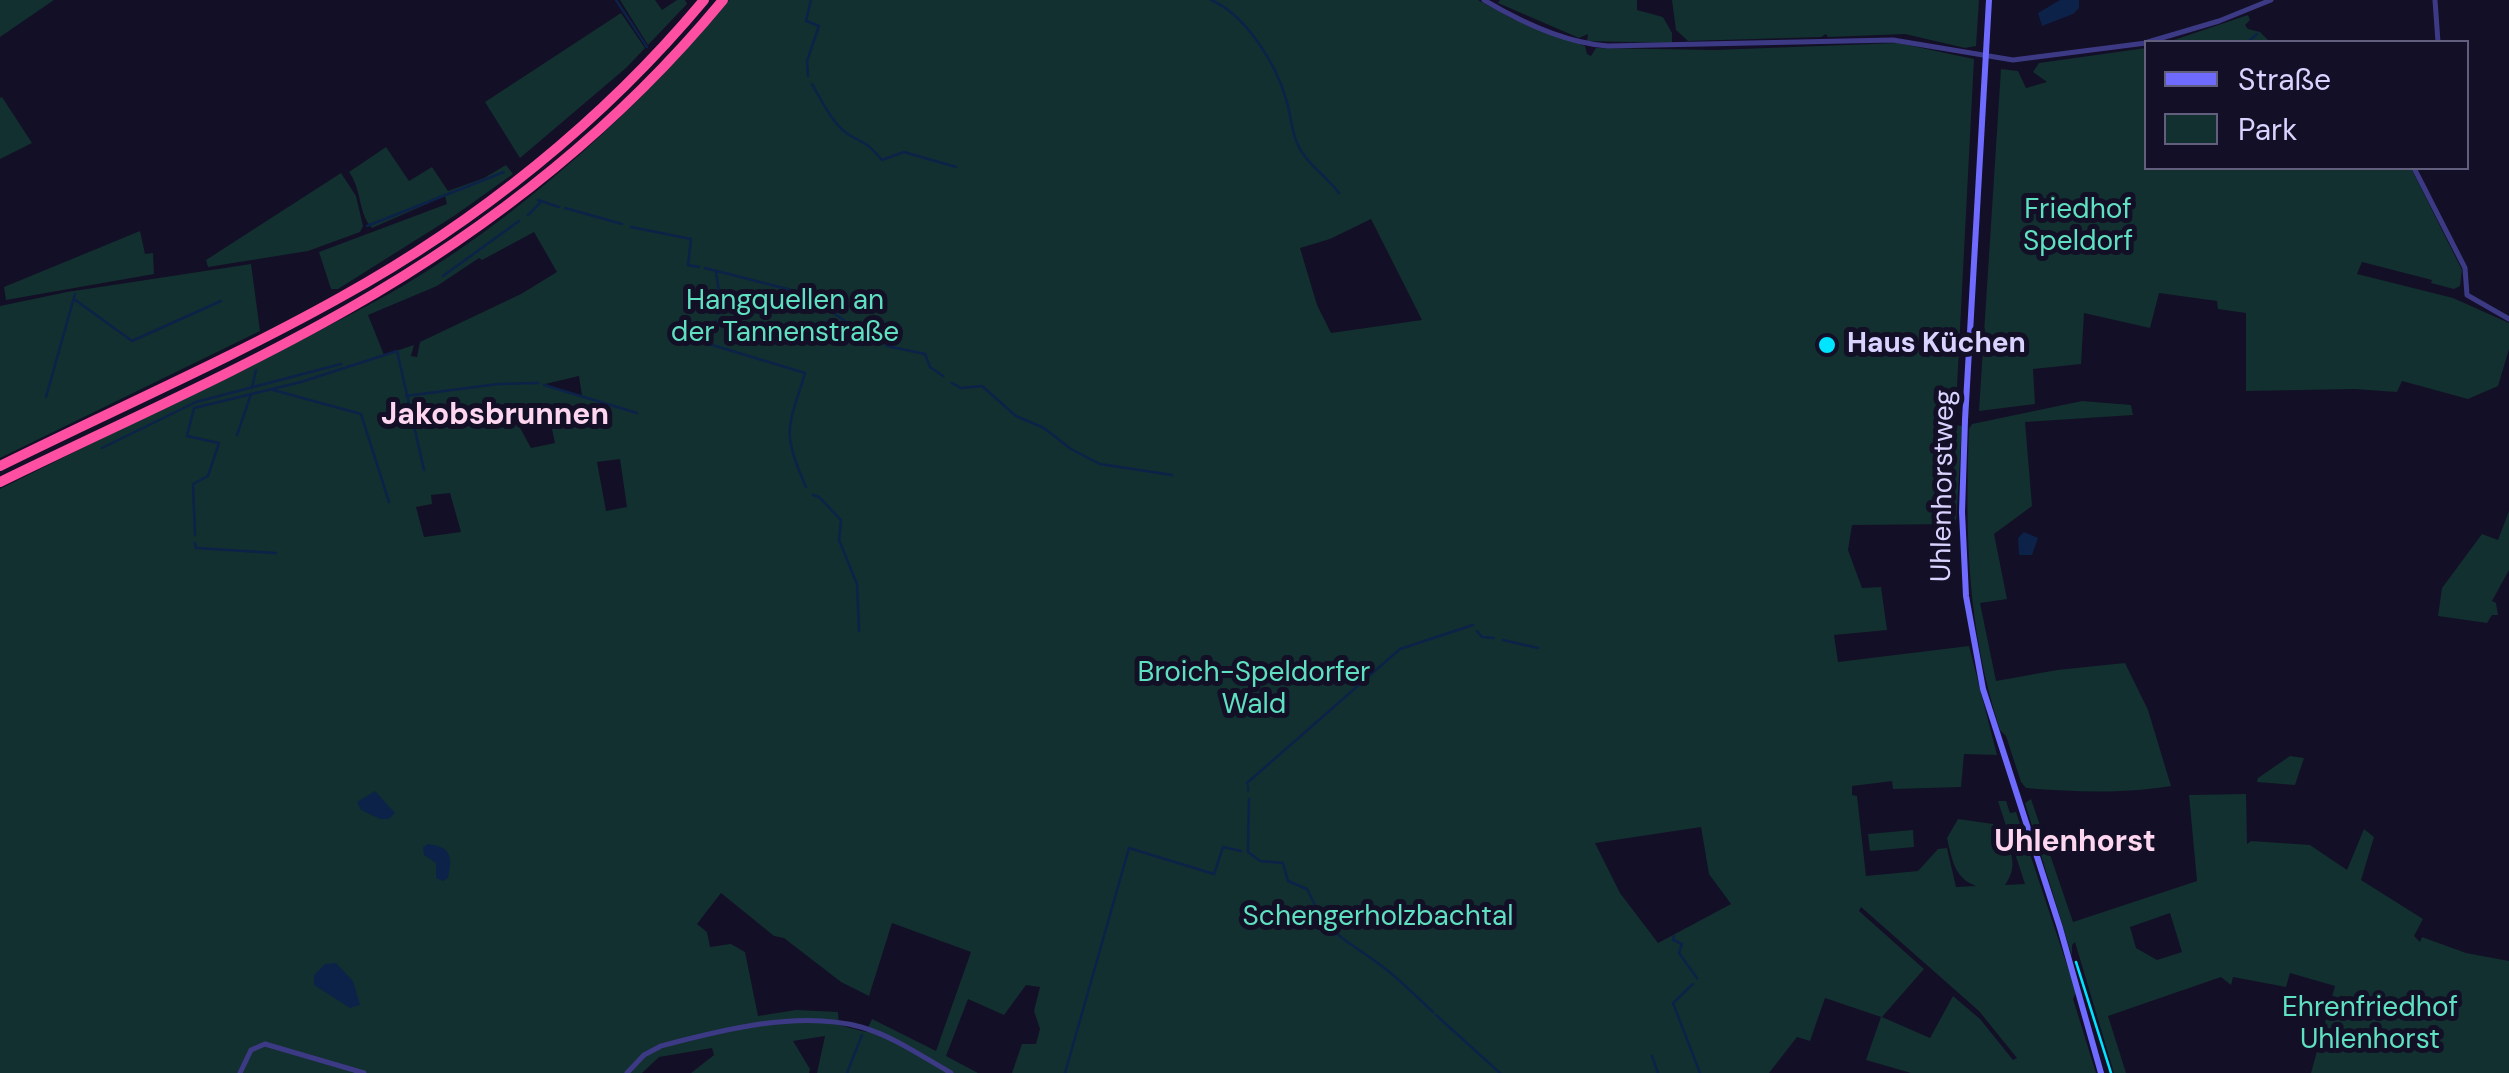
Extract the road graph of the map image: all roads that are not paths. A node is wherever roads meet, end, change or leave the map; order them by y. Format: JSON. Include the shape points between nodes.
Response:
{"nodes":[{"id":1,"x":704,"y":0,"type":"edge"},
{"id":2,"x":723,"y":0,"type":"edge"},
{"id":3,"x":1484,"y":0,"type":"edge"},
{"id":4,"x":1989,"y":0,"type":"edge"},
{"id":5,"x":2270,"y":0,"type":"edge"},
{"id":6,"x":2435,"y":0,"type":"edge"},
{"id":7,"x":2157,"y":40,"type":"edge"},
{"id":8,"x":2438,"y":40,"type":"edge"},
{"id":9,"x":2144,"y":43,"type":"edge"},
{"id":10,"x":1986,"y":57,"type":"junction"},
{"id":11,"x":2415,"y":170,"type":"edge"},
{"id":12,"x":2509,"y":319,"type":"edge"},
{"id":13,"x":0,"y":466,"type":"edge"},
{"id":14,"x":0,"y":482,"type":"edge"},
{"id":15,"x":240,"y":1073,"type":"edge"},
{"id":16,"x":364,"y":1073,"type":"edge"},
{"id":17,"x":626,"y":1073,"type":"edge"},
{"id":18,"x":951,"y":1073,"type":"edge"},
{"id":19,"x":2102,"y":1073,"type":"edge"}],
"edges":[{"from":1,"to":13,"type":"highway","via":[[588,119],[448,230],[340,298]]},
{"from":2,"to":14,"type":"highway","via":[[596,132],[456,242],[320,324]]},
{"from":3,"to":10,"type":"street","via":[[1592,44],[1893,40]]},
{"from":4,"to":10,"type":"main road","name":"Uhlenhorstweg"},
{"from":5,"to":7,"type":"street"},
{"from":6,"to":8,"type":"street"},
{"from":9,"to":10,"type":"street","via":[[2046,58]]},
{"from":10,"to":19,"type":"main road","name":"Uhlenhorstweg","via":[[1962,494],[1966,596],[1983,689]]},
{"from":11,"to":12,"type":"street","via":[[2466,268],[2466,292]]},
{"from":15,"to":16,"type":"street","via":[[256,1046],[270,1045]]},
{"from":17,"to":18,"type":"street","via":[[661,1046],[818,1021],[865,1028]]}]}
